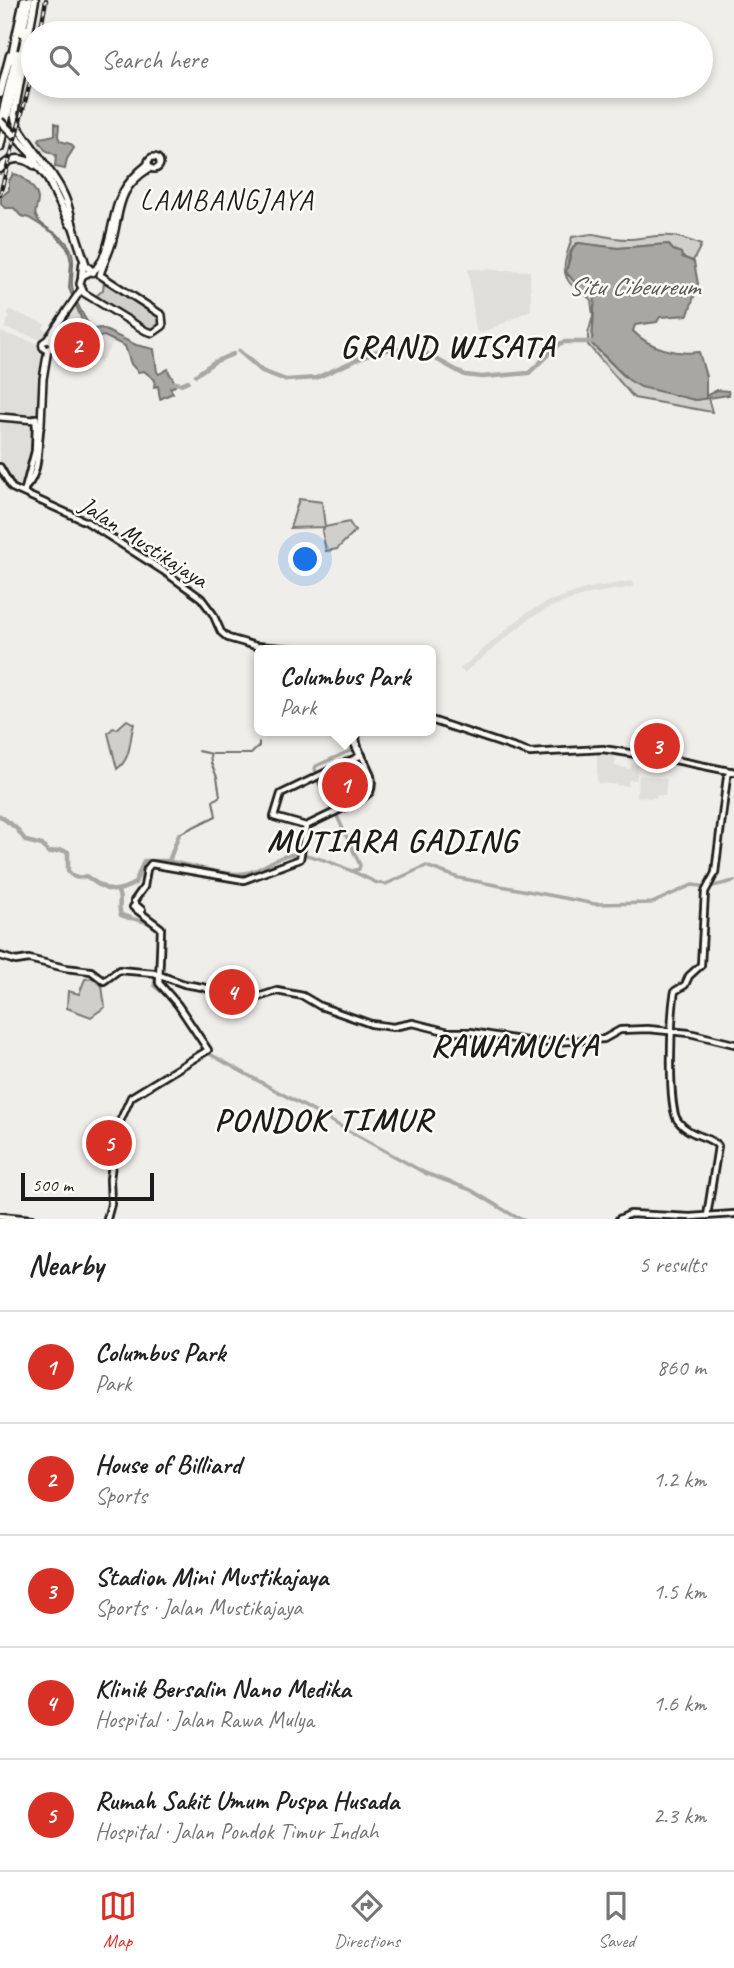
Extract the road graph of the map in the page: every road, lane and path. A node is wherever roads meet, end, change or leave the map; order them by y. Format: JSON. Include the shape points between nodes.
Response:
{"nodes":[{"id":1,"x":29,"y":0,"type":"edge"},
{"id":2,"x":23,"y":21,"type":"edge"},
{"id":3,"x":23,"y":21,"type":"edge"},
{"id":4,"x":25,"y":21,"type":"edge"},
{"id":5,"x":25,"y":21,"type":"edge"},
{"id":6,"x":29,"y":21,"type":"edge"},
{"id":7,"x":21,"y":26,"type":"edge"},
{"id":8,"x":21,"y":30,"type":"edge"},
{"id":9,"x":21,"y":30,"type":"edge"},
{"id":10,"x":21,"y":39,"type":"edge"},
{"id":11,"x":21,"y":41,"type":"edge"},
{"id":12,"x":21,"y":76,"type":"edge"},
{"id":13,"x":0,"y":94,"type":"edge"},
{"id":14,"x":0,"y":108,"type":"edge"},
{"id":15,"x":0,"y":123,"type":"edge"},
{"id":16,"x":0,"y":147,"type":"edge"},
{"id":17,"x":0,"y":169,"type":"edge"},
{"id":18,"x":72,"y":227,"type":"junction"},
{"id":19,"x":93,"y":272,"type":"junction"},
{"id":20,"x":82,"y":276,"type":"junction"},
{"id":21,"x":82,"y":291,"type":"junction"},
{"id":22,"x":0,"y":418,"type":"edge"},
{"id":23,"x":38,"y":423,"type":"junction"},
{"id":24,"x":0,"y":467,"type":"edge"},
{"id":25,"x":24,"y":494,"type":"junction"},
{"id":26,"x":254,"y":645,"type":"edge"},
{"id":27,"x":436,"y":722,"type":"edge"},
{"id":28,"x":354,"y":736,"type":"edge"},
{"id":29,"x":362,"y":757,"type":"junction"},
{"id":30,"x":731,"y":774,"type":"edge"},
{"id":31,"x":306,"y":826,"type":"junction"},
{"id":32,"x":0,"y":956,"type":"edge"},
{"id":33,"x":157,"y":974,"type":"junction"},
{"id":34,"x":671,"y":1030,"type":"junction"},
{"id":35,"x":734,"y":1044,"type":"edge"},
{"id":36,"x":734,"y":1214,"type":"edge"},
{"id":37,"x":0,"y":1216,"type":"edge"},
{"id":38,"x":707,"y":1216,"type":"junction"},
{"id":39,"x":32,"y":1219,"type":"edge"},
{"id":40,"x":107,"y":1219,"type":"edge"},
{"id":41,"x":619,"y":1219,"type":"edge"}],
"edges":[{"from":1,"to":2,"type":"highway"},
{"from":1,"to":3,"type":"highway"},
{"from":1,"to":4,"type":"highway"},
{"from":1,"to":5,"type":"highway"},
{"from":1,"to":6,"type":"highway"},
{"from":7,"to":13,"type":"highway"},
{"from":8,"to":14,"type":"highway"},
{"from":9,"to":14,"type":"highway"},
{"from":10,"to":15,"type":"highway"},
{"from":11,"to":16,"type":"highway"},
{"from":12,"to":18,"type":"highway","via":[[15,120],[62,189]]},
{"from":15,"to":18,"type":"highway","bridge":true,"via":[[47,177]]},
{"from":17,"to":18,"type":"highway","via":[[17,159],[36,167]]},
{"from":18,"to":19,"type":"highway","via":[[86,266]]},
{"from":18,"to":20,"type":"highway","via":[[84,268]]},
{"from":19,"to":20,"type":"main road"},
{"from":19,"to":21,"type":"main road","via":[[105,252],[120,195],[132,177],[149,166],[123,196],[100,275],[159,312],[163,326],[148,332]]},
{"from":20,"to":21,"type":"main road"},
{"from":21,"to":23,"type":"main road","via":[[47,345]]},
{"from":22,"to":23,"type":"main road"},
{"from":23,"to":25,"type":"main road","via":[[33,477]]},
{"from":24,"to":25,"type":"main road","name":"Jalan Mustikajaya","via":[[12,488]]},
{"from":25,"to":26,"type":"main road","name":"Jalan Mustikajaya","via":[[77,516],[162,570],[201,598],[228,638]]},
{"from":27,"to":30,"type":"main road","via":[[530,753],[603,750]]},
{"from":28,"to":29,"type":"main road"},
{"from":29,"to":31,"type":"main road","via":[[372,780],[370,792]]},
{"from":29,"to":31,"type":"main road","via":[[282,792],[275,811],[280,819]]},
{"from":30,"to":34,"type":"main road","via":[[715,873],[707,887],[701,965],[675,992]]},
{"from":31,"to":33,"type":"main road","via":[[300,855],[244,880],[156,864],[150,867],[146,887],[134,904],[162,933]]},
{"from":32,"to":33,"type":"main road","via":[[91,971],[104,981],[119,970]]},
{"from":33,"to":34,"type":"main road","via":[[244,999],[274,992],[303,996],[371,1024],[396,1027],[413,1023],[533,1043],[604,1039],[623,1030]]},
{"from":33,"to":40,"type":"main road","via":[[159,984],[206,1050],[128,1098],[117,1128]]},
{"from":34,"to":35,"type":"main road"},
{"from":34,"to":38,"type":"main road","via":[[673,1115],[691,1133],[718,1145]]},
{"from":36,"to":38,"type":"main road"},
{"from":37,"to":39,"type":"main road"},
{"from":38,"to":41,"type":"main road","via":[[630,1214]]}]}
